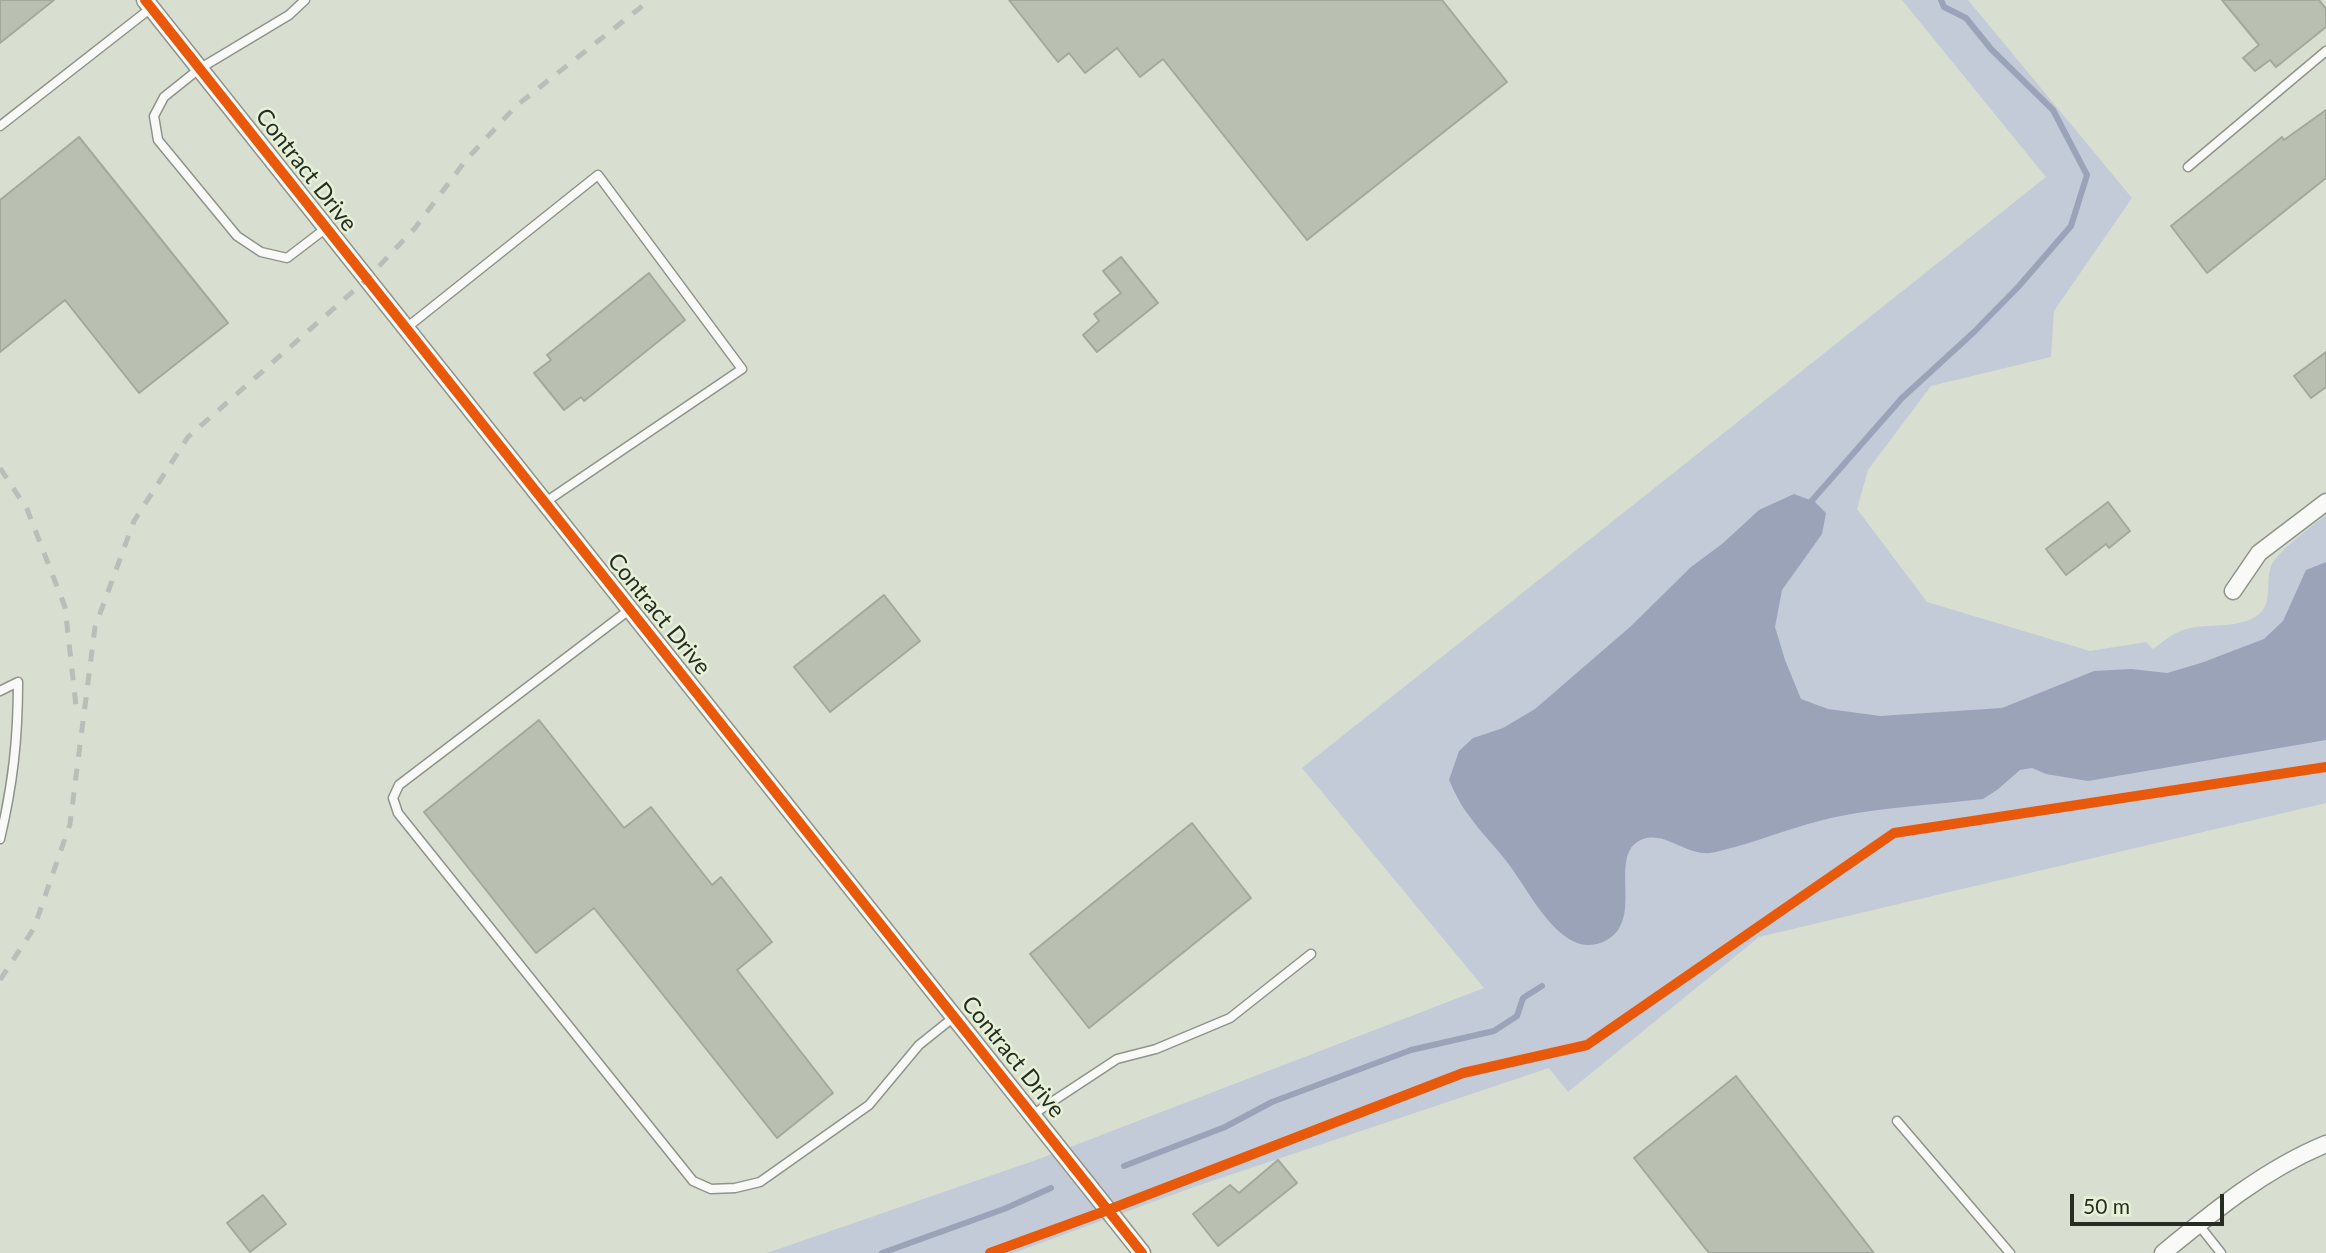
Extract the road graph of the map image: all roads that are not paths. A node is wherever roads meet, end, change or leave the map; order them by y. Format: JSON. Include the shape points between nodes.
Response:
{"nodes":[{"id":1,"x":305,"y":0,"type":"edge"},
{"id":2,"x":148,"y":4,"type":"edge"},
{"id":3,"x":2326,"y":51,"type":"edge"},
{"id":4,"x":199,"y":69,"type":"junction"},
{"id":5,"x":0,"y":126,"type":"edge"},
{"id":6,"x":2188,"y":167,"type":"dead end"},
{"id":7,"x":325,"y":229,"type":"junction"},
{"id":8,"x":405,"y":328,"type":"junction"},
{"id":9,"x":2326,"y":502,"type":"edge"},
{"id":10,"x":544,"y":503,"type":"junction"},
{"id":11,"x":2234,"y":591,"type":"dead end"},
{"id":12,"x":629,"y":610,"type":"junction"},
{"id":13,"x":0,"y":691,"type":"edge"},
{"id":14,"x":0,"y":839,"type":"edge"},
{"id":15,"x":1311,"y":954,"type":"dead end"},
{"id":16,"x":954,"y":1017,"type":"junction"},
{"id":17,"x":1032,"y":1115,"type":"junction"},
{"id":18,"x":1897,"y":1121,"type":"dead end"},
{"id":19,"x":2326,"y":1144,"type":"edge"},
{"id":20,"x":2198,"y":1224,"type":"junction"},
{"id":21,"x":1142,"y":1253,"type":"edge"},
{"id":22,"x":2010,"y":1253,"type":"edge"},
{"id":23,"x":2163,"y":1253,"type":"edge"},
{"id":24,"x":2221,"y":1253,"type":"edge"}],
"edges":[{"from":1,"to":4,"type":"lane","via":[[289,15]]},
{"from":2,"to":4,"type":"street","name":"Contract Drive"},
{"from":2,"to":5,"type":"lane"},
{"from":3,"to":6,"type":"lane"},
{"from":4,"to":7,"type":"street","name":"Contract Drive"},
{"from":4,"to":7,"type":"lane","via":[[164,97],[155,116],[159,140],[237,236],[261,252],[288,258]]},
{"from":7,"to":8,"type":"street","name":"Contract Drive"},
{"from":8,"to":10,"type":"street","name":"Contract Drive"},
{"from":8,"to":10,"type":"lane","via":[[598,175],[742,369]]},
{"from":9,"to":11,"type":"street","via":[[2259,553]]},
{"from":10,"to":12,"type":"street","name":"Contract Drive"},
{"from":12,"to":16,"type":"street","name":"Contract Drive"},
{"from":12,"to":16,"type":"lane","via":[[399,785],[393,798],[406,824],[693,1181],[710,1189],[760,1182],[869,1105],[919,1045]]},
{"from":13,"to":14,"type":"lane","via":[[18,682],[12,788]]},
{"from":15,"to":17,"type":"lane","via":[[1230,1018],[1156,1049],[1117,1059]]},
{"from":16,"to":17,"type":"street","name":"Contract Drive"},
{"from":17,"to":21,"type":"street","name":"Contract Drive"},
{"from":18,"to":22,"type":"lane"},
{"from":19,"to":20,"type":"street","via":[[2293,1158]]},
{"from":20,"to":23,"type":"street"},
{"from":20,"to":24,"type":"lane"}]}
